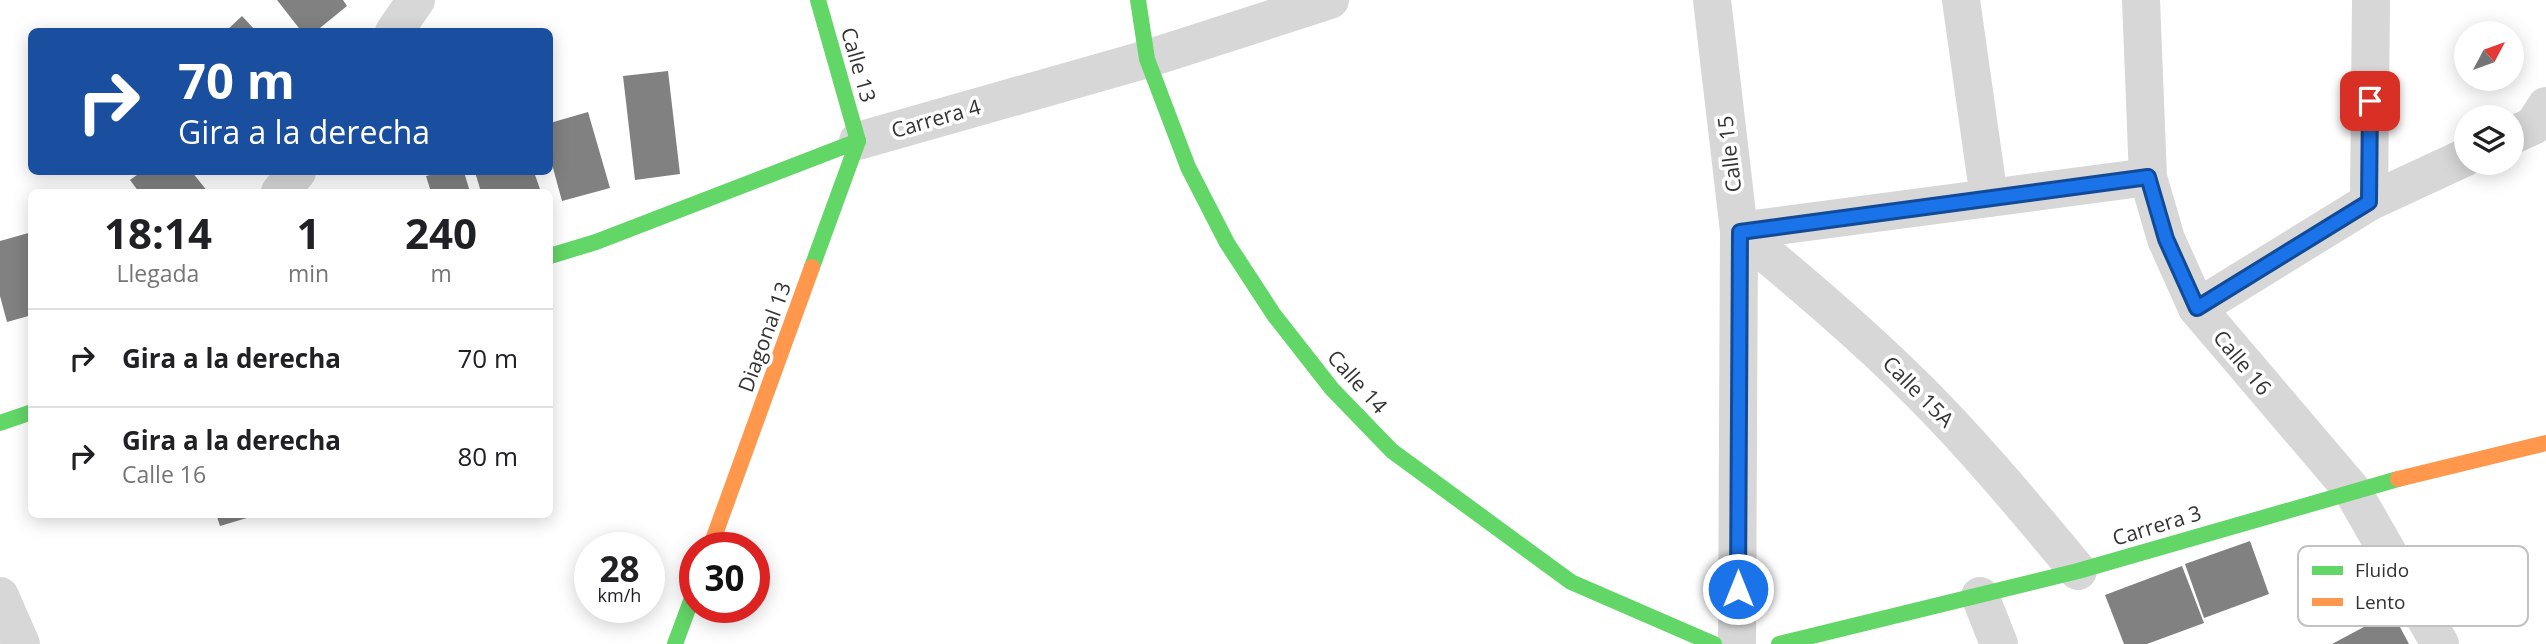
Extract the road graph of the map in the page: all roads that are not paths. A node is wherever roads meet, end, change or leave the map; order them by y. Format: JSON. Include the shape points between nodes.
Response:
{"nodes":[{"id":1,"x":416,"y":0,"type":"edge"},
{"id":2,"x":818,"y":0,"type":"edge"},
{"id":3,"x":1138,"y":0,"type":"edge"},
{"id":4,"x":1330,"y":0,"type":"edge"},
{"id":5,"x":1712,"y":0,"type":"edge"},
{"id":6,"x":1961,"y":0,"type":"edge"},
{"id":7,"x":2141,"y":0,"type":"edge"},
{"id":8,"x":2371,"y":0,"type":"edge"},
{"id":9,"x":397,"y":28,"type":"edge"},
{"id":10,"x":1147,"y":59,"type":"junction"},
{"id":11,"x":858,"y":141,"type":"junction"},
{"id":12,"x":2454,"y":163,"type":"edge"},
{"id":13,"x":294,"y":175,"type":"edge"},
{"id":14,"x":2148,"y":177,"type":"junction"},
{"id":15,"x":283,"y":189,"type":"edge"},
{"id":16,"x":1989,"y":198,"type":"junction"},
{"id":17,"x":2369,"y":202,"type":"junction"},
{"id":18,"x":1740,"y":232,"type":"junction"},
{"id":19,"x":553,"y":255,"type":"edge"},
{"id":20,"x":2197,"y":308,"type":"junction"},
{"id":21,"x":28,"y":413,"type":"edge"},
{"id":22,"x":0,"y":423,"type":"edge"},
{"id":23,"x":2546,"y":443,"type":"edge"},
{"id":24,"x":2352,"y":490,"type":"junction"},
{"id":25,"x":716,"y":532,"type":"edge"},
{"id":26,"x":2384,"y":546,"type":"edge"},
{"id":27,"x":2078,"y":571,"type":"junction"},
{"id":28,"x":0,"y":596,"type":"edge"},
{"id":29,"x":1980,"y":596,"type":"junction"},
{"id":30,"x":683,"y":623,"type":"edge"},
{"id":31,"x":2431,"y":626,"type":"edge"},
{"id":32,"x":21,"y":644,"type":"edge"},
{"id":33,"x":675,"y":644,"type":"edge"},
{"id":34,"x":1714,"y":644,"type":"edge"},
{"id":35,"x":1737,"y":644,"type":"edge"},
{"id":36,"x":1779,"y":644,"type":"edge"},
{"id":37,"x":1999,"y":644,"type":"edge"},
{"id":38,"x":2441,"y":644,"type":"edge"}],
"edges":[{"from":1,"to":9,"type":"street"},
{"from":2,"to":11,"type":"street","name":"Calle 13"},
{"from":3,"to":10,"type":"street","name":"Calle 14"},
{"from":4,"to":10,"type":"street","name":"Carrera 4"},
{"from":5,"to":18,"type":"street","name":"Calle 15"},
{"from":6,"to":16,"type":"street"},
{"from":7,"to":14,"type":"street","name":"Calle 16"},
{"from":8,"to":17,"type":"street"},
{"from":10,"to":11,"type":"street","name":"Carrera 4"},
{"from":10,"to":34,"type":"street","name":"Calle 14","via":[[1188,167],[1227,243],[1274,315],[1341,398],[1392,451],[1571,582]]},
{"from":11,"to":19,"type":"street","name":"Carrera 4"},
{"from":11,"to":25,"type":"street","name":"Diagonal 13"},
{"from":12,"to":17,"type":"street"},
{"from":13,"to":15,"type":"street"},
{"from":14,"to":16,"type":"street"},
{"from":14,"to":20,"type":"street","name":"Calle 16","via":[[2166,239]]},
{"from":16,"to":18,"type":"street"},
{"from":17,"to":20,"type":"street"},
{"from":18,"to":27,"type":"street","name":"Calle 15A","via":[[1832,309],[1919,391],[2002,478]]},
{"from":18,"to":35,"type":"street","name":"Calle 15"},
{"from":20,"to":24,"type":"street","name":"Calle 16"},
{"from":21,"to":22,"type":"street"},
{"from":23,"to":24,"type":"street","name":"Carrera 3"},
{"from":24,"to":26,"type":"street","name":"Calle 16"},
{"from":24,"to":27,"type":"street","name":"Carrera 3"},
{"from":27,"to":29,"type":"street","name":"Carrera 3"},
{"from":28,"to":32,"type":"street"},
{"from":29,"to":36,"type":"street","name":"Carrera 3"},
{"from":29,"to":37,"type":"street"},
{"from":30,"to":33,"type":"street"},
{"from":31,"to":38,"type":"street","name":"Calle 16"}]}
